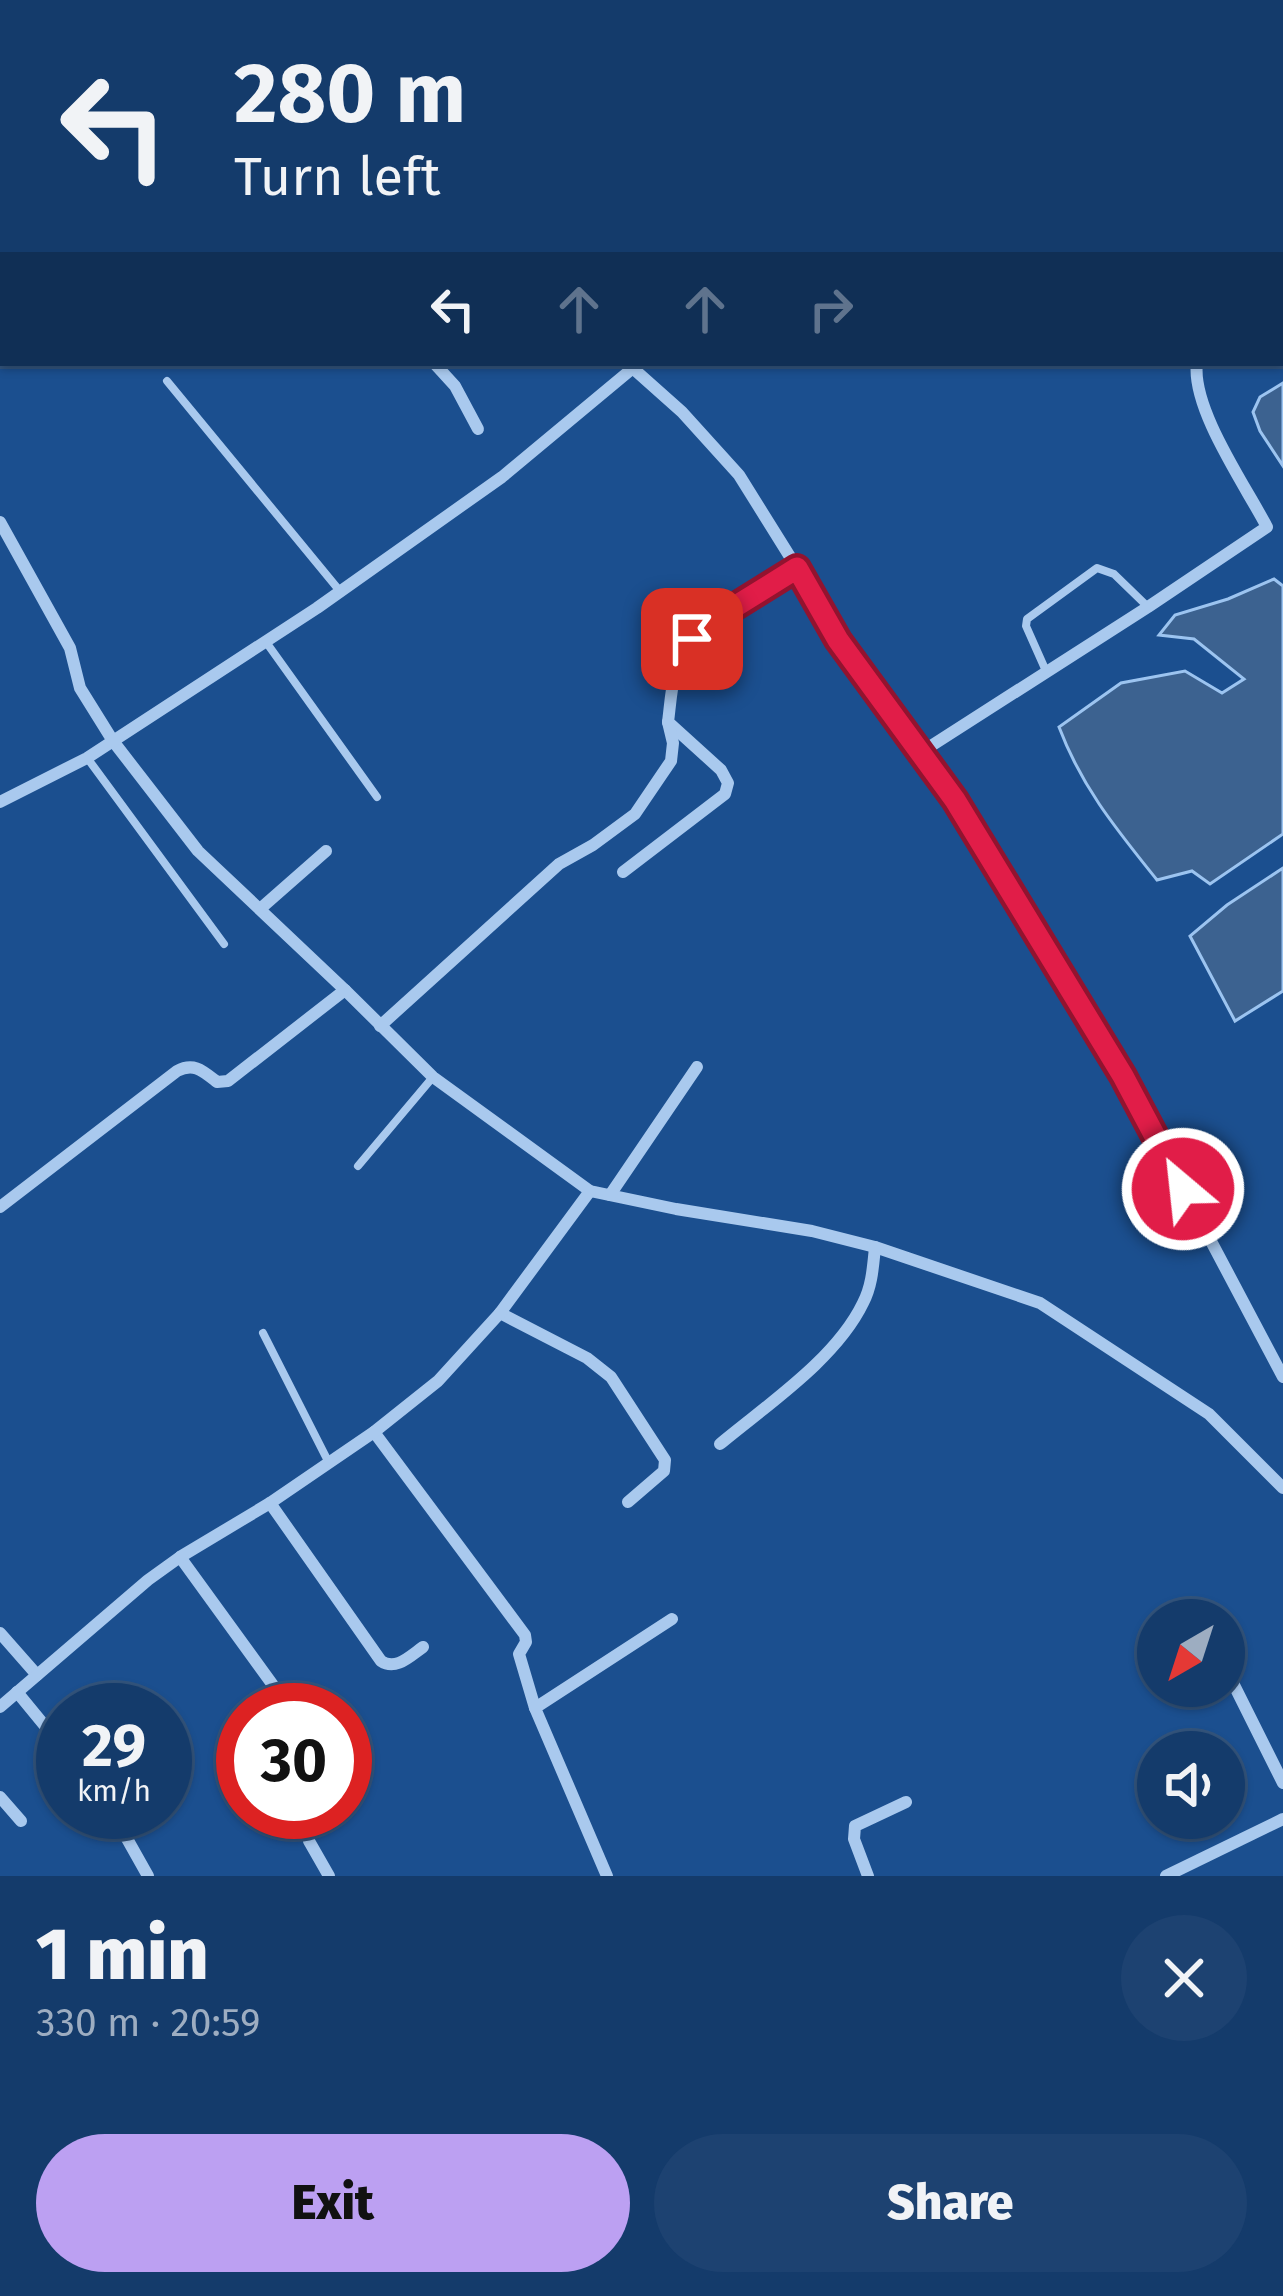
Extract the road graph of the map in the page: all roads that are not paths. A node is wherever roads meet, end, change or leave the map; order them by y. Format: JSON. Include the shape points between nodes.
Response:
{"nodes":[{"id":1,"x":437,"y":366,"type":"edge"},
{"id":2,"x":633,"y":366,"type":"edge"},
{"id":3,"x":635,"y":366,"type":"edge"},
{"id":4,"x":1197,"y":366,"type":"edge"},
{"id":5,"x":167,"y":381,"type":"dead end"},
{"id":6,"x":478,"y":429,"type":"dead end"},
{"id":7,"x":0,"y":522,"type":"edge"},
{"id":8,"x":797,"y":568,"type":"junction"},
{"id":9,"x":340,"y":592,"type":"junction"},
{"id":10,"x":1148,"y":607,"type":"junction"},
{"id":11,"x":266,"y":641,"type":"junction"},
{"id":12,"x":1047,"y":672,"type":"junction"},
{"id":13,"x":668,"y":722,"type":"junction"},
{"id":14,"x":113,"y":741,"type":"junction"},
{"id":15,"x":920,"y":753,"type":"junction"},
{"id":16,"x":87,"y":758,"type":"junction"},
{"id":17,"x":376,"y":797,"type":"dead end"},
{"id":18,"x":0,"y":802,"type":"edge"},
{"id":19,"x":326,"y":851,"type":"dead end"},
{"id":20,"x":623,"y":872,"type":"dead end"},
{"id":21,"x":260,"y":910,"type":"junction"},
{"id":22,"x":224,"y":944,"type":"dead end"},
{"id":23,"x":345,"y":989,"type":"junction"},
{"id":24,"x":380,"y":1026,"type":"junction"},
{"id":25,"x":697,"y":1067,"type":"dead end"},
{"id":26,"x":433,"y":1077,"type":"junction"},
{"id":27,"x":358,"y":1166,"type":"dead end"},
{"id":28,"x":590,"y":1191,"type":"junction"},
{"id":29,"x":610,"y":1196,"type":"junction"},
{"id":30,"x":0,"y":1207,"type":"edge"},
{"id":31,"x":875,"y":1247,"type":"junction"},
{"id":32,"x":500,"y":1313,"type":"junction"},
{"id":33,"x":263,"y":1333,"type":"dead end"},
{"id":34,"x":1283,"y":1377,"type":"edge"},
{"id":35,"x":374,"y":1432,"type":"junction"},
{"id":36,"x":720,"y":1444,"type":"dead end"},
{"id":37,"x":329,"y":1462,"type":"junction"},
{"id":38,"x":1283,"y":1488,"type":"edge"},
{"id":39,"x":628,"y":1502,"type":"dead end"},
{"id":40,"x":270,"y":1503,"type":"junction"},
{"id":41,"x":179,"y":1557,"type":"junction"},
{"id":42,"x":672,"y":1619,"type":"dead end"},
{"id":43,"x":0,"y":1633,"type":"edge"},
{"id":44,"x":423,"y":1647,"type":"dead end"},
{"id":45,"x":37,"y":1675,"type":"junction"},
{"id":46,"x":271,"y":1683,"type":"edge"},
{"id":47,"x":17,"y":1692,"type":"junction"},
{"id":48,"x":0,"y":1707,"type":"edge"},
{"id":49,"x":1245,"y":1707,"type":"edge"},
{"id":50,"x":536,"y":1708,"type":"junction"},
{"id":51,"x":36,"y":1715,"type":"edge"},
{"id":52,"x":1283,"y":1783,"type":"edge"},
{"id":53,"x":0,"y":1797,"type":"edge"},
{"id":54,"x":906,"y":1802,"type":"dead end"},
{"id":55,"x":1283,"y":1819,"type":"edge"},
{"id":56,"x":21,"y":1821,"type":"dead end"},
{"id":57,"x":127,"y":1839,"type":"edge"},
{"id":58,"x":309,"y":1841,"type":"dead end"},
{"id":59,"x":148,"y":1876,"type":"edge"},
{"id":60,"x":329,"y":1876,"type":"edge"},
{"id":61,"x":607,"y":1876,"type":"edge"},
{"id":62,"x":868,"y":1876,"type":"edge"},
{"id":63,"x":1166,"y":1876,"type":"edge"}],
"edges":[{"from":1,"to":6,"type":"street"},
{"from":2,"to":9,"type":"street","via":[[502,477]]},
{"from":3,"to":8,"type":"street","via":[[739,475]]},
{"from":4,"to":10,"type":"street","via":[[1201,405],[1267,527]]},
{"from":5,"to":9,"type":"lane"},
{"from":7,"to":14,"type":"street"},
{"from":8,"to":13,"type":"street","via":[[692,639],[675,670]]},
{"from":8,"to":15,"type":"street"},
{"from":9,"to":11,"type":"street"},
{"from":10,"to":12,"type":"street"},
{"from":10,"to":12,"type":"lane","via":[[1097,568],[1027,619]]},
{"from":11,"to":14,"type":"street"},
{"from":11,"to":17,"type":"lane"},
{"from":12,"to":15,"type":"street"},
{"from":13,"to":20,"type":"street","via":[[721,770],[725,794]]},
{"from":13,"to":24,"type":"street","via":[[670,761],[635,814],[560,864]]},
{"from":14,"to":16,"type":"street"},
{"from":14,"to":21,"type":"street","via":[[198,851]]},
{"from":15,"to":34,"type":"street","via":[[1123,1076]]},
{"from":16,"to":18,"type":"street"},
{"from":16,"to":22,"type":"lane"},
{"from":19,"to":21,"type":"street"},
{"from":21,"to":23,"type":"street"},
{"from":23,"to":24,"type":"street"},
{"from":23,"to":30,"type":"street","via":[[228,1081],[188,1066],[177,1071]]},
{"from":24,"to":26,"type":"street"},
{"from":25,"to":29,"type":"street"},
{"from":26,"to":27,"type":"lane"},
{"from":26,"to":28,"type":"street"},
{"from":28,"to":29,"type":"street"},
{"from":28,"to":32,"type":"street"},
{"from":29,"to":31,"type":"street"},
{"from":31,"to":36,"type":"street","via":[[872,1281],[836,1343]]},
{"from":31,"to":38,"type":"street","via":[[1040,1303],[1209,1414]]},
{"from":32,"to":35,"type":"street","via":[[438,1381]]},
{"from":32,"to":39,"type":"street","via":[[611,1377],[665,1460],[664,1471]]},
{"from":33,"to":37,"type":"lane"},
{"from":35,"to":37,"type":"street"},
{"from":35,"to":50,"type":"street","via":[[525,1635],[519,1654]]},
{"from":37,"to":40,"type":"street"},
{"from":40,"to":41,"type":"street"},
{"from":40,"to":44,"type":"street","via":[[381,1661],[395,1666]]},
{"from":41,"to":45,"type":"street"},
{"from":41,"to":46,"type":"street"},
{"from":42,"to":50,"type":"street"},
{"from":43,"to":45,"type":"street"},
{"from":45,"to":47,"type":"street"},
{"from":47,"to":48,"type":"street"},
{"from":47,"to":51,"type":"street"},
{"from":49,"to":52,"type":"street"},
{"from":50,"to":61,"type":"street"},
{"from":53,"to":56,"type":"street"},
{"from":54,"to":62,"type":"street","via":[[855,1826]]},
{"from":55,"to":63,"type":"street"},
{"from":57,"to":59,"type":"street"},
{"from":58,"to":60,"type":"street"}]}
